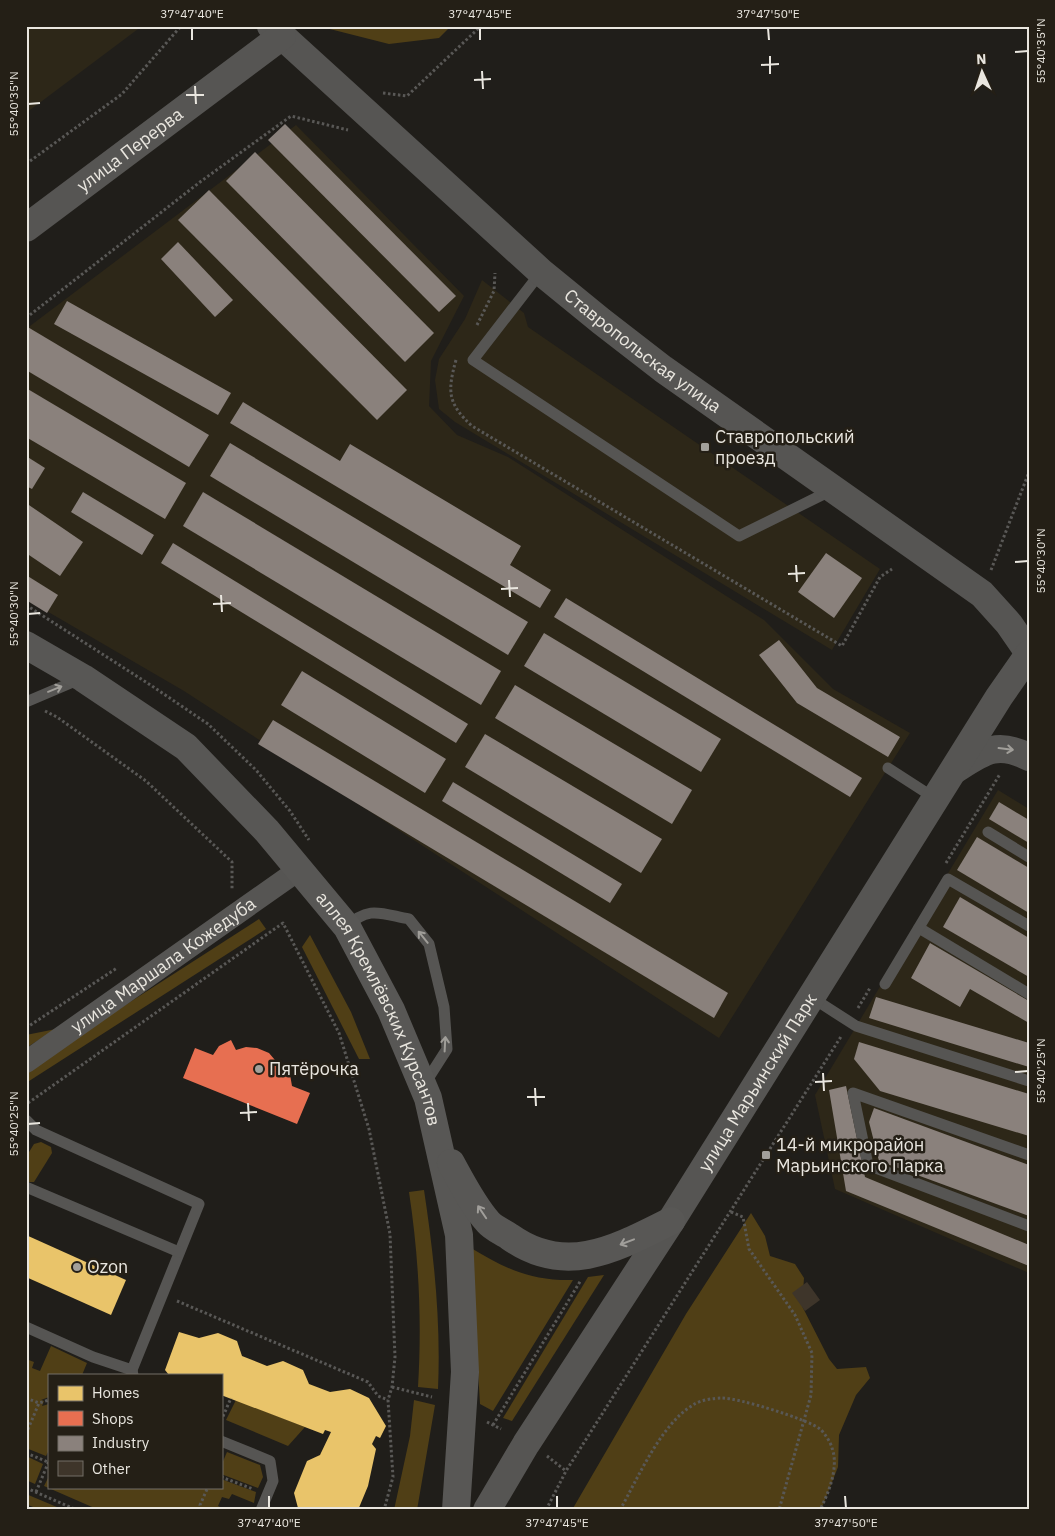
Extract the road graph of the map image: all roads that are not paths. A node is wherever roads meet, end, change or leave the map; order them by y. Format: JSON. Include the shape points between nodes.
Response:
{"nodes":[{"id":1,"x":277,"y":31,"type":"edge"},
{"id":2,"x":26,"y":228,"type":"edge"},
{"id":3,"x":541,"y":272,"type":"junction"},
{"id":4,"x":834,"y":488,"type":"junction"},
{"id":5,"x":26,"y":645,"type":"edge"},
{"id":6,"x":1029,"y":654,"type":"edge"},
{"id":7,"x":83,"y":678,"type":"junction"},
{"id":8,"x":26,"y":702,"type":"edge"},
{"id":9,"x":1029,"y":757,"type":"edge"},
{"id":10,"x":888,"y":768,"type":"dead end"},
{"id":11,"x":953,"y":771,"type":"junction"},
{"id":12,"x":936,"y":799,"type":"junction"},
{"id":13,"x":988,"y":832,"type":"dead end"},
{"id":14,"x":1029,"y":856,"type":"edge"},
{"id":15,"x":300,"y":869,"type":"junction"},
{"id":16,"x":1029,"y":926,"type":"edge"},
{"id":17,"x":347,"y":927,"type":"junction"},
{"id":18,"x":919,"y":928,"type":"junction"},
{"id":19,"x":885,"y":984,"type":"dead end"},
{"id":20,"x":1029,"y":994,"type":"edge"},
{"id":21,"x":811,"y":997,"type":"junction"},
{"id":22,"x":26,"y":1062,"type":"edge"},
{"id":23,"x":1029,"y":1081,"type":"edge"},
{"id":24,"x":423,"y":1086,"type":"junction"},
{"id":25,"x":26,"y":1120,"type":"edge"},
{"id":26,"x":438,"y":1140,"type":"junction"},
{"id":27,"x":1029,"y":1155,"type":"edge"},
{"id":28,"x":26,"y":1187,"type":"edge"},
{"id":29,"x":671,"y":1221,"type":"junction"},
{"id":30,"x":1029,"y":1226,"type":"edge"},
{"id":31,"x":178,"y":1252,"type":"junction"},
{"id":32,"x":26,"y":1327,"type":"edge"},
{"id":33,"x":133,"y":1373,"type":"edge"},
{"id":34,"x":222,"y":1441,"type":"edge"},
{"id":35,"x":261,"y":1510,"type":"edge"},
{"id":36,"x":456,"y":1510,"type":"edge"},
{"id":37,"x":487,"y":1510,"type":"edge"}],
"edges":[{"from":1,"to":2,"type":"street","name":"улица Перерва"},
{"from":1,"to":3,"type":"street","name":"Ставропольская улица"},
{"from":3,"to":4,"type":"street","name":"Ставропольская улица","via":[[663,369]]},
{"from":3,"to":4,"type":"lane","via":[[473,360],[739,536]]},
{"from":4,"to":6,"type":"street","name":"Ставропольская улица","via":[[982,594],[1009,624]]},
{"from":5,"to":7,"type":"main road","name":"аллея Кремлёвских Курсантов"},
{"from":6,"to":11,"type":"street","name":"улица Марьинский Парк"},
{"from":8,"to":7,"type":"lane","one_way":true},
{"from":7,"to":15,"type":"main road","name":"аллея Кремлёвских Курсантов","via":[[186,748]]},
{"from":11,"to":9,"type":"street","one_way":true,"via":[[981,752],[1000,748]]},
{"from":10,"to":12,"type":"lane"},
{"from":11,"to":12,"type":"street","name":"улица Марьинский Парк"},
{"from":12,"to":21,"type":"street","name":"улица Марьинский Парк"},
{"from":13,"to":14,"type":"lane"},
{"from":15,"to":17,"type":"main road","name":"аллея Кремлёвских Курсантов"},
{"from":15,"to":22,"type":"street","name":"улица Маршала Кожедуба"},
{"from":16,"to":18,"type":"lane","via":[[948,879]]},
{"from":17,"to":24,"type":"main road","name":"аллея Кремлёвских Курсантов","via":[[391,1010]]},
{"from":24,"to":17,"type":"lane","one_way":true,"via":[[447,1049],[444,1007],[429,944],[409,919],[362,914]]},
{"from":18,"to":19,"type":"lane"},
{"from":18,"to":20,"type":"lane"},
{"from":21,"to":23,"type":"lane","via":[[856,1026]]},
{"from":21,"to":29,"type":"street","name":"улица Марьинский Парк"},
{"from":24,"to":26,"type":"main road","name":"аллея Кремлёвских Курсантов"},
{"from":25,"to":31,"type":"lane","via":[[36,1130],[199,1204]]},
{"from":29,"to":26,"type":"main road","one_way":true,"via":[[632,1241],[596,1254],[551,1257],[519,1244],[489,1222],[460,1181]]},
{"from":26,"to":36,"type":"main road","name":"аллея Кремлёвских Курсантов","via":[[459,1235],[465,1372]]},
{"from":27,"to":30,"type":"lane","via":[[853,1092],[868,1165]]},
{"from":28,"to":31,"type":"lane"},
{"from":29,"to":37,"type":"street","name":"улица Марьинский Парк","via":[[526,1444]]},
{"from":31,"to":33,"type":"lane"},
{"from":32,"to":33,"type":"lane"},
{"from":34,"to":35,"type":"lane","via":[[270,1461],[273,1481]]}]}
